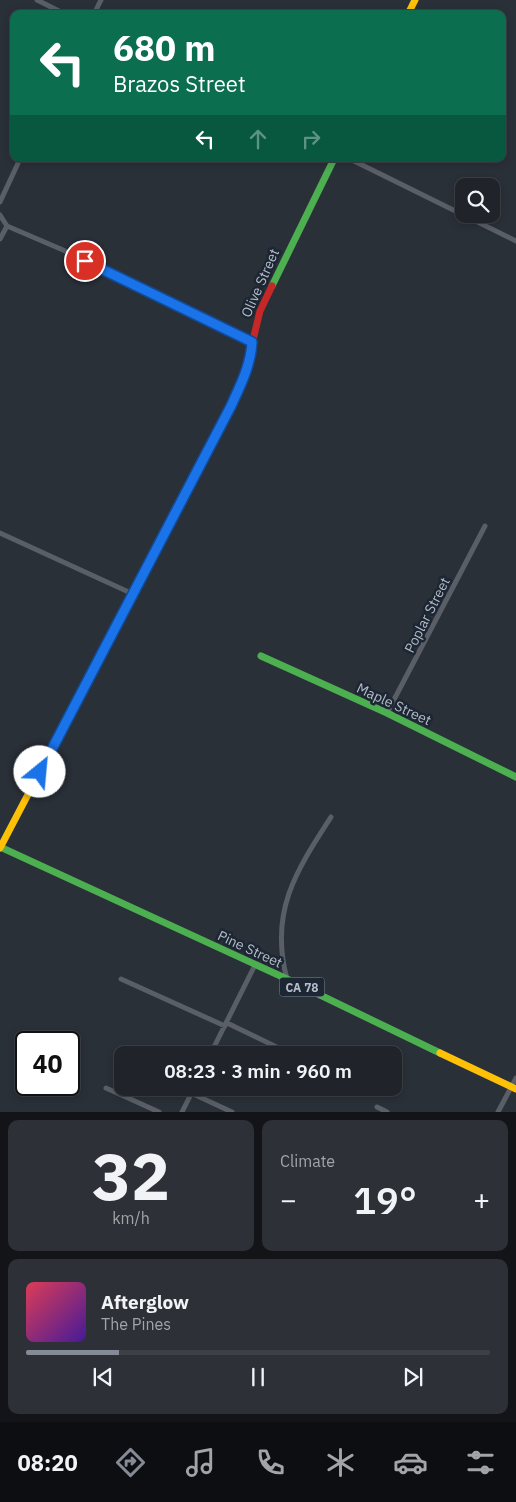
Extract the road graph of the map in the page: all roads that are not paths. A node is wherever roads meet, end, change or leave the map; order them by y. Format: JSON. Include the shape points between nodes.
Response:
{"nodes":[{"id":1,"x":37,"y":0,"type":"edge"},
{"id":2,"x":57,"y":10,"type":"edge"},
{"id":3,"x":19,"y":162,"type":"edge"},
{"id":4,"x":333,"y":162,"type":"edge"},
{"id":5,"x":356,"y":162,"type":"edge"},
{"id":6,"x":0,"y":202,"type":"edge"},
{"id":7,"x":0,"y":216,"type":"edge"},
{"id":8,"x":6,"y":226,"type":"junction"},
{"id":9,"x":0,"y":239,"type":"edge"},
{"id":10,"x":516,"y":241,"type":"edge"},
{"id":11,"x":252,"y":342,"type":"junction"},
{"id":12,"x":486,"y":526,"type":"dead end"},
{"id":13,"x":0,"y":533,"type":"edge"},
{"id":14,"x":133,"y":594,"type":"junction"},
{"id":15,"x":261,"y":656,"type":"dead end"},
{"id":16,"x":387,"y":713,"type":"junction"},
{"id":17,"x":516,"y":777,"type":"edge"},
{"id":18,"x":331,"y":817,"type":"dead end"},
{"id":19,"x":0,"y":847,"type":"edge"},
{"id":20,"x":255,"y":965,"type":"junction"},
{"id":21,"x":121,"y":979,"type":"dead end"},
{"id":22,"x":287,"y":980,"type":"junction"},
{"id":23,"x":226,"y":1025,"type":"junction"},
{"id":24,"x":215,"y":1046,"type":"edge"},
{"id":25,"x":272,"y":1046,"type":"edge"},
{"id":26,"x":516,"y":1078,"type":"edge"},
{"id":27,"x":106,"y":1088,"type":"dead end"},
{"id":28,"x":514,"y":1088,"type":"edge"},
{"id":29,"x":190,"y":1096,"type":"edge"},
{"id":30,"x":204,"y":1096,"type":"edge"},
{"id":31,"x":376,"y":1107,"type":"dead end"},
{"id":32,"x":159,"y":1112,"type":"edge"},
{"id":33,"x":182,"y":1112,"type":"edge"},
{"id":34,"x":232,"y":1112,"type":"edge"},
{"id":35,"x":387,"y":1112,"type":"edge"},
{"id":36,"x":498,"y":1112,"type":"edge"}],
"edges":[{"from":1,"to":2,"type":"street"},
{"from":3,"to":6,"type":"street"},
{"from":4,"to":11,"type":"street","name":"Olive Street","via":[[260,311]]},
{"from":5,"to":10,"type":"street"},
{"from":7,"to":8,"type":"street"},
{"from":8,"to":9,"type":"street"},
{"from":8,"to":11,"type":"street","via":[[63,250]]},
{"from":11,"to":14,"type":"street","name":"Olive Street","via":[[244,377],[231,406]]},
{"from":12,"to":16,"type":"street","name":"Poplar Street"},
{"from":13,"to":14,"type":"street"},
{"from":14,"to":19,"type":"street","name":"Olive Street"},
{"from":15,"to":16,"type":"street","name":"Maple Street"},
{"from":16,"to":17,"type":"street","name":"Maple Street"},
{"from":18,"to":22,"type":"street","via":[[307,856],[282,911],[280,934]]},
{"from":19,"to":20,"type":"street","name":"Pine Street","number":"CA 78"},
{"from":20,"to":22,"type":"street","name":"Pine Street","number":"CA 78"},
{"from":20,"to":23,"type":"street"},
{"from":21,"to":23,"type":"street"},
{"from":22,"to":28,"type":"street","name":"Pine Street","number":"CA 78"},
{"from":23,"to":24,"type":"street"},
{"from":23,"to":25,"type":"street"},
{"from":26,"to":28,"type":"street"},
{"from":27,"to":32,"type":"street"},
{"from":28,"to":36,"type":"street"},
{"from":29,"to":33,"type":"street"},
{"from":30,"to":34,"type":"street"},
{"from":31,"to":35,"type":"street"}]}
